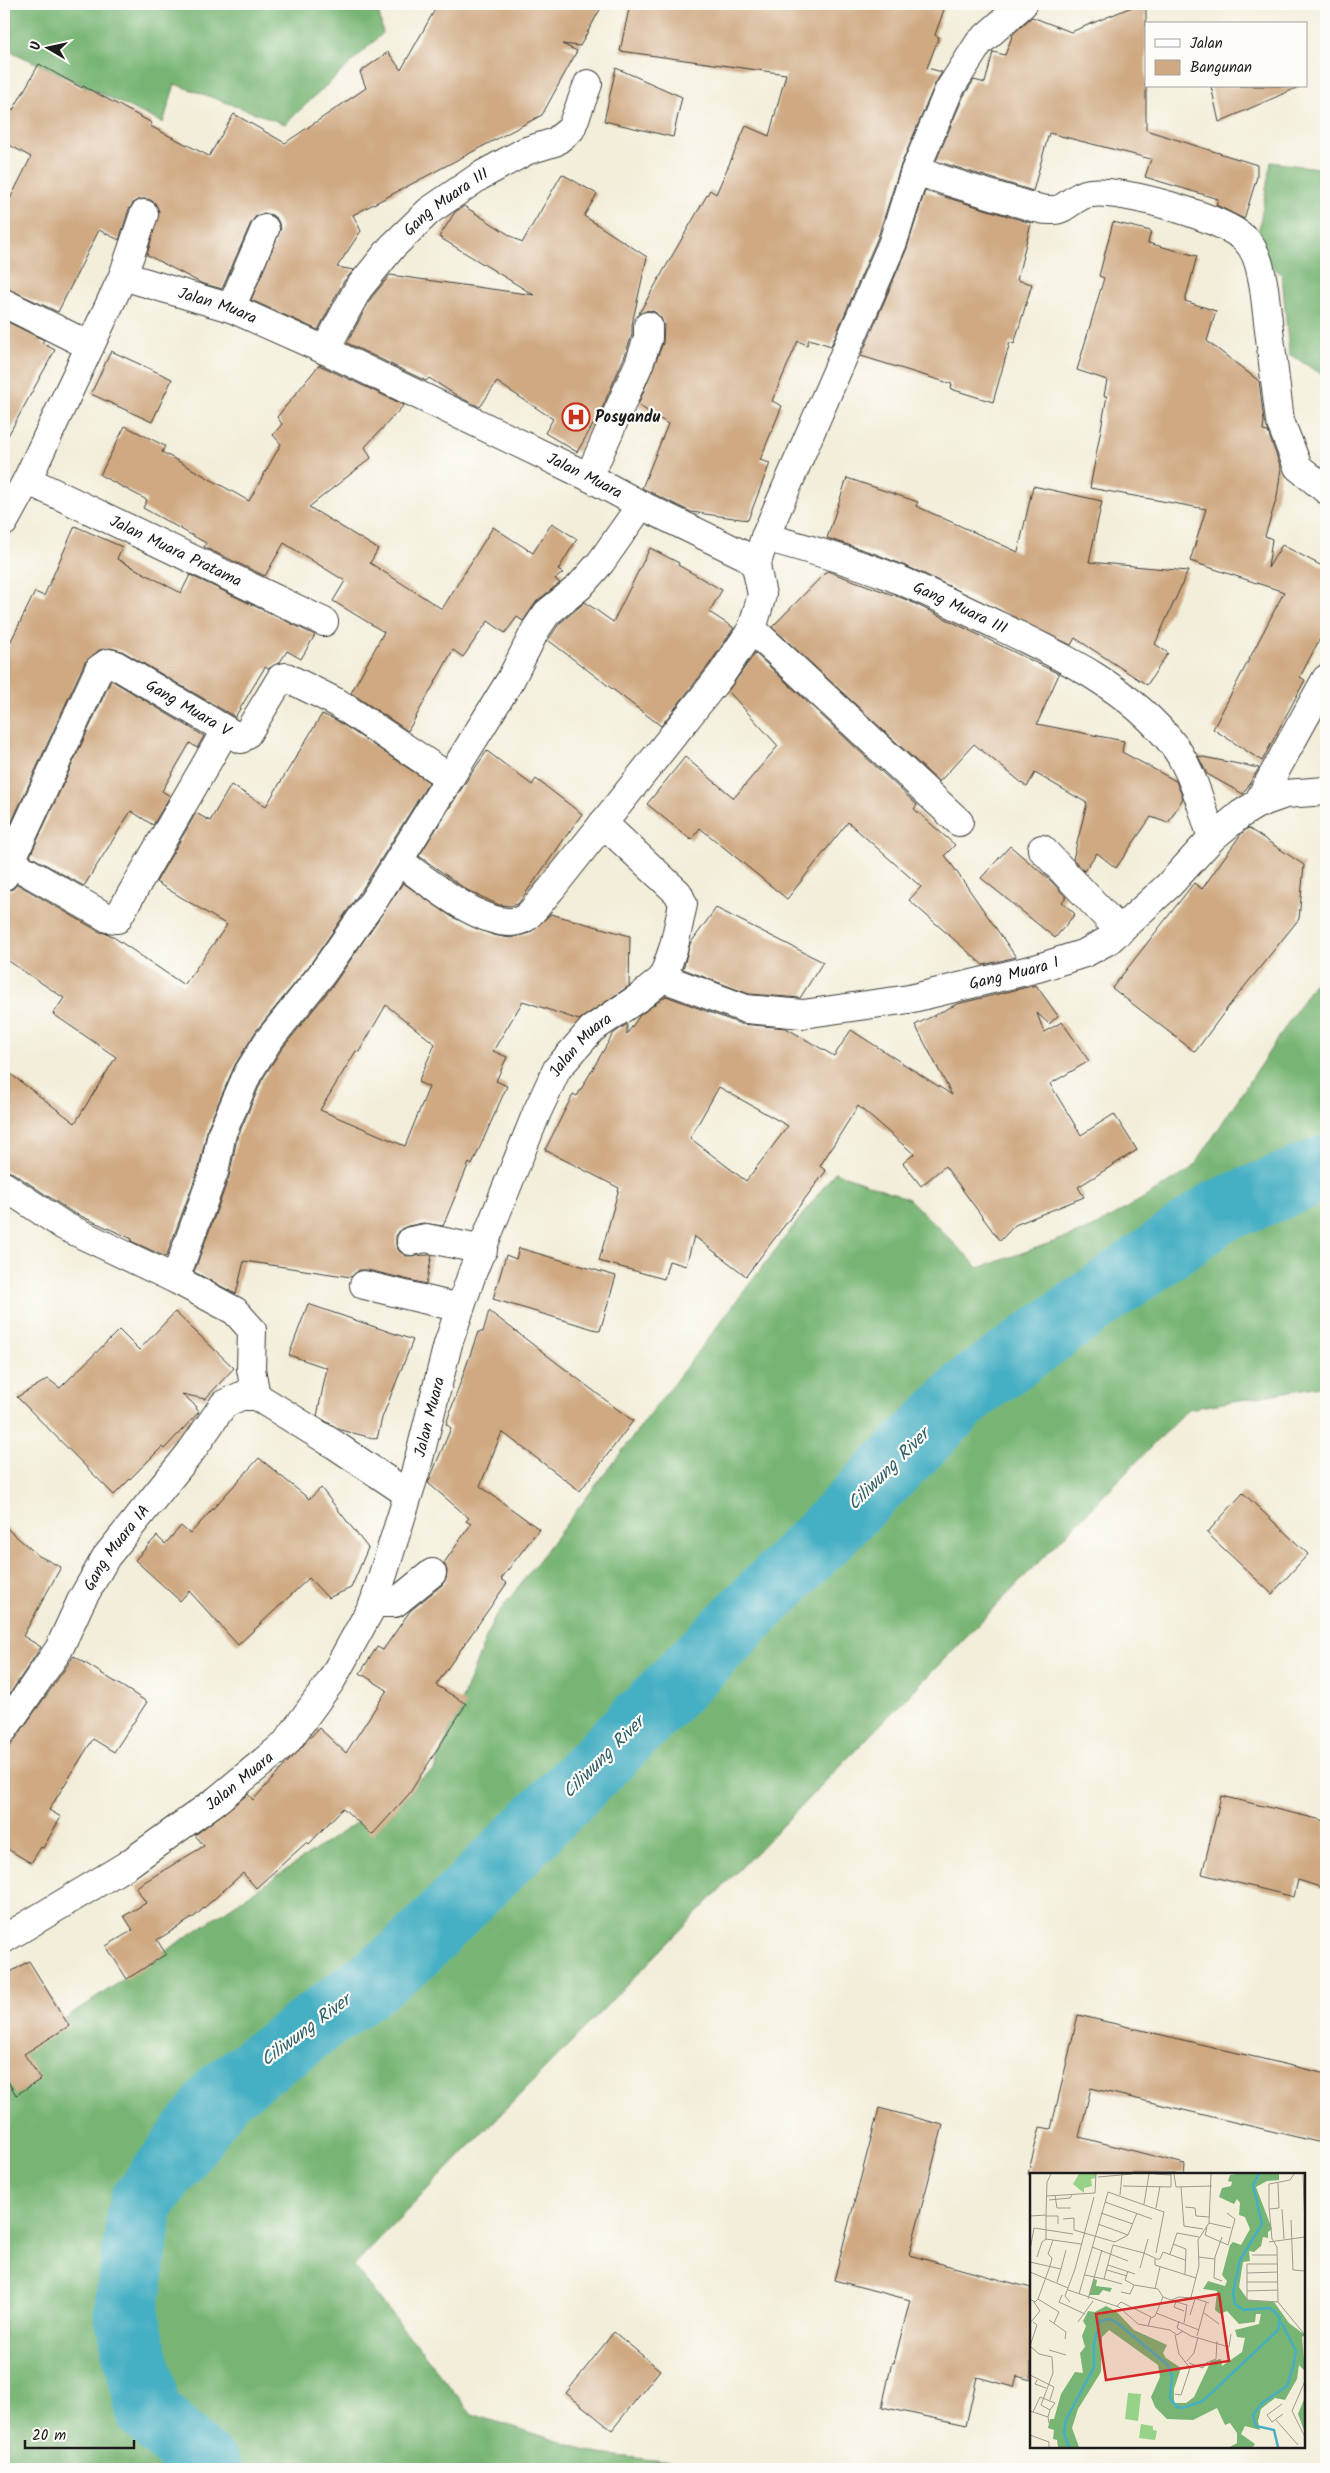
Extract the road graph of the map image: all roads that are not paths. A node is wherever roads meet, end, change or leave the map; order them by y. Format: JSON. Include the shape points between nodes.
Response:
{"nodes":[{"id":1,"x":1023,"y":4,"type":"edge"},
{"id":2,"x":588,"y":84,"type":"dead end"},
{"id":3,"x":915,"y":171,"type":"junction"},
{"id":4,"x":144,"y":214,"type":"dead end"},
{"id":5,"x":265,"y":229,"type":"dead end"},
{"id":6,"x":123,"y":276,"type":"junction"},
{"id":7,"x":4,"y":303,"type":"edge"},
{"id":8,"x":231,"y":308,"type":"junction"},
{"id":9,"x":648,"y":326,"type":"dead end"},
{"id":10,"x":90,"y":346,"type":"junction"},
{"id":11,"x":325,"y":350,"type":"junction"},
{"id":12,"x":589,"y":477,"type":"junction"},
{"id":13,"x":27,"y":480,"type":"junction"},
{"id":14,"x":1326,"y":490,"type":"edge"},
{"id":15,"x":641,"y":506,"type":"junction"},
{"id":16,"x":4,"y":522,"type":"edge"},
{"id":17,"x":765,"y":537,"type":"junction"},
{"id":18,"x":756,"y":566,"type":"junction"},
{"id":19,"x":324,"y":622,"type":"dead end"},
{"id":20,"x":752,"y":629,"type":"junction"},
{"id":21,"x":1326,"y":679,"type":"edge"},
{"id":22,"x":225,"y":731,"type":"junction"},
{"id":23,"x":450,"y":778,"type":"junction"},
{"id":24,"x":1319,"y":790,"type":"edge"},
{"id":25,"x":1257,"y":804,"type":"junction"},
{"id":26,"x":959,"y":822,"type":"dead end"},
{"id":27,"x":603,"y":823,"type":"junction"},
{"id":28,"x":1212,"y":838,"type":"junction"},
{"id":29,"x":1042,"y":848,"type":"dead end"},
{"id":30,"x":399,"y":861,"type":"junction"},
{"id":31,"x":7,"y":869,"type":"edge"},
{"id":32,"x":1120,"y":930,"type":"junction"},
{"id":33,"x":663,"y":978,"type":"junction"},
{"id":34,"x":4,"y":1186,"type":"edge"},
{"id":35,"x":411,"y":1242,"type":"dead end"},
{"id":36,"x":483,"y":1250,"type":"junction"},
{"id":37,"x":175,"y":1279,"type":"junction"},
{"id":38,"x":364,"y":1285,"type":"dead end"},
{"id":39,"x":460,"y":1308,"type":"junction"},
{"id":40,"x":256,"y":1396,"type":"junction"},
{"id":41,"x":408,"y":1494,"type":"junction"},
{"id":42,"x":432,"y":1573,"type":"dead end"},
{"id":43,"x":374,"y":1603,"type":"junction"},
{"id":44,"x":4,"y":1729,"type":"edge"},
{"id":45,"x":4,"y":1939,"type":"edge"}],
"edges":[{"from":1,"to":3,"type":"street","via":[[979,43],[949,90]]},
{"from":2,"to":11,"type":"street","name":"Gang Muara III","via":[[571,128],[555,142],[526,151],[480,176],[429,211],[392,247],[358,289]]},
{"from":3,"to":14,"type":"street","via":[[1053,210],[1067,205],[1081,194],[1102,192],[1139,197],[1222,226],[1245,240],[1253,249],[1260,267],[1280,421],[1298,467]]},
{"from":3,"to":17,"type":"street","via":[[893,242]]},
{"from":4,"to":6,"type":"street"},
{"from":5,"to":8,"type":"street"},
{"from":6,"to":8,"type":"street","name":"Jalan Muara"},
{"from":6,"to":10,"type":"street"},
{"from":7,"to":10,"type":"street"},
{"from":8,"to":11,"type":"street","name":"Jalan Muara"},
{"from":9,"to":12,"type":"street","via":[[648,338],[639,364]]},
{"from":10,"to":13,"type":"street"},
{"from":11,"to":12,"type":"street","name":"Jalan Muara"},
{"from":12,"to":15,"type":"street","name":"Jalan Muara"},
{"from":13,"to":16,"type":"street"},
{"from":13,"to":19,"type":"street","name":"Jalan Muara Pratama"},
{"from":15,"to":18,"type":"street","name":"Jalan Muara","via":[[746,556]]},
{"from":15,"to":23,"type":"street","via":[[601,562],[579,587],[547,613]]},
{"from":17,"to":18,"type":"street"},
{"from":17,"to":28,"type":"street","name":"Gang Muara III","via":[[884,574],[1074,663],[1139,710],[1176,748]]},
{"from":18,"to":20,"type":"street","via":[[762,595]]},
{"from":20,"to":26,"type":"street"},
{"from":20,"to":27,"type":"street","via":[[722,675]]},
{"from":21,"to":25,"type":"street"},
{"from":22,"to":23,"type":"street","name":"Gang Muara V","via":[[238,739],[243,738],[281,678],[286,677],[338,703]]},
{"from":22,"to":31,"type":"street","via":[[117,918],[108,918]]},
{"from":22,"to":31,"type":"street","name":"Gang Muara V","via":[[114,664],[104,664],[99,668]]},
{"from":23,"to":30,"type":"street"},
{"from":24,"to":25,"type":"street","name":"Gang Muara I","via":[[1285,794]]},
{"from":25,"to":28,"type":"street","name":"Gang Muara I"},
{"from":27,"to":30,"type":"street","via":[[525,918],[516,920],[483,916]]},
{"from":27,"to":33,"type":"street","via":[[678,893],[683,904]]},
{"from":28,"to":32,"type":"street","name":"Gang Muara I","via":[[1169,885]]},
{"from":29,"to":32,"type":"street"},
{"from":30,"to":37,"type":"street","via":[[345,942],[268,1041],[248,1073],[222,1133],[214,1172]]},
{"from":32,"to":33,"type":"street","name":"Gang Muara I","via":[[1109,940],[1085,952],[1038,968],[909,999],[803,1014],[746,1009]]},
{"from":33,"to":36,"type":"street","name":"Jalan Muara","via":[[592,1029],[557,1070],[537,1112]]},
{"from":34,"to":37,"type":"street","via":[[64,1226]]},
{"from":35,"to":36,"type":"street","via":[[426,1238]]},
{"from":36,"to":39,"type":"street","name":"Jalan Muara"},
{"from":37,"to":40,"type":"street","via":[[235,1311],[252,1330]]},
{"from":38,"to":39,"type":"street"},
{"from":39,"to":41,"type":"street","name":"Jalan Muara"},
{"from":40,"to":41,"type":"street"},
{"from":40,"to":44,"type":"street","name":"Gang Muara IA","via":[[240,1396],[224,1404],[190,1453],[106,1557],[59,1649]]},
{"from":41,"to":43,"type":"street","name":"Jalan Muara"},
{"from":42,"to":43,"type":"street","via":[[395,1603]]},
{"from":43,"to":45,"type":"street","name":"Jalan Muara","via":[[331,1681],[286,1743],[217,1800],[127,1865]]}]}
